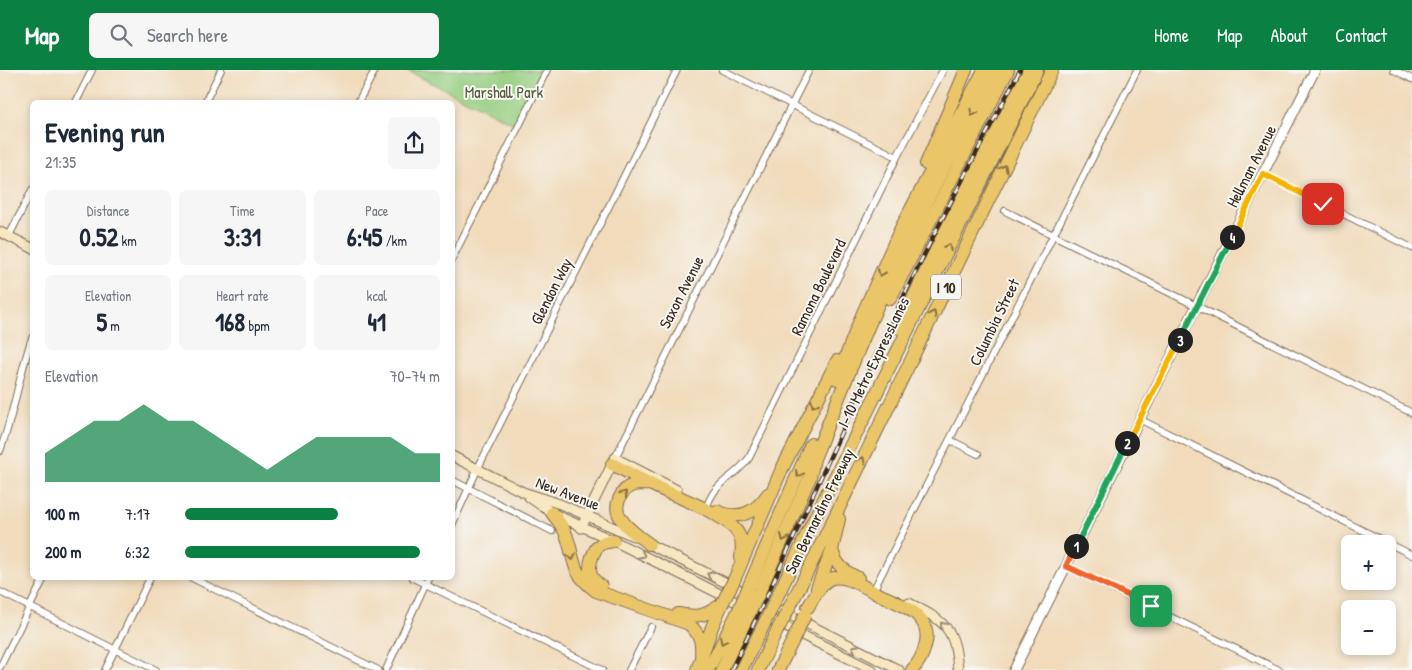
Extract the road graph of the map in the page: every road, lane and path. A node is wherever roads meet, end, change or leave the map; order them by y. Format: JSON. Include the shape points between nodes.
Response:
{"nodes":[{"id":1,"x":92,"y":70,"type":"edge"},
{"id":2,"x":222,"y":70,"type":"edge"},
{"id":3,"x":375,"y":70,"type":"edge"},
{"id":4,"x":547,"y":70,"type":"edge"},
{"id":5,"x":677,"y":70,"type":"edge"},
{"id":6,"x":722,"y":70,"type":"edge"},
{"id":7,"x":809,"y":70,"type":"edge"},
{"id":8,"x":943,"y":70,"type":"edge"},
{"id":9,"x":966,"y":70,"type":"edge"},
{"id":10,"x":984,"y":70,"type":"edge"},
{"id":11,"x":996,"y":70,"type":"edge"},
{"id":12,"x":1008,"y":70,"type":"edge"},
{"id":13,"x":1026,"y":70,"type":"edge"},
{"id":14,"x":1037,"y":70,"type":"edge"},
{"id":15,"x":1052,"y":70,"type":"edge"},
{"id":16,"x":1137,"y":70,"type":"edge"},
{"id":17,"x":1316,"y":70,"type":"edge"},
{"id":18,"x":1394,"y":70,"type":"edge"},
{"id":19,"x":1412,"y":79,"type":"edge"},
{"id":20,"x":77,"y":100,"type":"edge"},
{"id":21,"x":206,"y":100,"type":"edge"},
{"id":22,"x":359,"y":100,"type":"edge"},
{"id":23,"x":792,"y":105,"type":"junction"},
{"id":24,"x":898,"y":158,"type":"junction"},
{"id":25,"x":1263,"y":174,"type":"junction"},
{"id":26,"x":30,"y":194,"type":"edge"},
{"id":27,"x":1005,"y":212,"type":"dead end"},
{"id":28,"x":900,"y":230,"type":"junction"},
{"id":29,"x":0,"y":232,"type":"edge"},
{"id":30,"x":9,"y":236,"type":"junction"},
{"id":31,"x":1053,"y":236,"type":"junction"},
{"id":32,"x":30,"y":247,"type":"edge"},
{"id":33,"x":1412,"y":248,"type":"edge"},
{"id":34,"x":455,"y":253,"type":"edge"},
{"id":35,"x":1197,"y":307,"type":"junction"},
{"id":36,"x":862,"y":315,"type":"junction"},
{"id":37,"x":30,"y":344,"type":"edge"},
{"id":38,"x":1412,"y":413,"type":"edge"},
{"id":39,"x":1139,"y":419,"type":"junction"},
{"id":40,"x":950,"y":440,"type":"junction"},
{"id":41,"x":0,"y":451,"type":"edge"},
{"id":42,"x":978,"y":454,"type":"dead end"},
{"id":43,"x":455,"y":457,"type":"edge"},
{"id":44,"x":614,"y":461,"type":"junction"},
{"id":45,"x":477,"y":470,"type":"junction"},
{"id":46,"x":810,"y":477,"type":"junction"},
{"id":47,"x":455,"y":481,"type":"edge"},
{"id":48,"x":650,"y":484,"type":"junction"},
{"id":49,"x":776,"y":484,"type":"junction"},
{"id":50,"x":470,"y":488,"type":"junction"},
{"id":51,"x":524,"y":492,"type":"junction"},
{"id":52,"x":841,"y":504,"type":"junction"},
{"id":53,"x":707,"y":506,"type":"junction"},
{"id":54,"x":818,"y":510,"type":"junction"},
{"id":55,"x":552,"y":513,"type":"junction"},
{"id":56,"x":587,"y":514,"type":"junction"},
{"id":57,"x":455,"y":519,"type":"edge"},
{"id":58,"x":581,"y":528,"type":"junction"},
{"id":59,"x":552,"y":531,"type":"dead end"},
{"id":60,"x":614,"y":541,"type":"junction"},
{"id":61,"x":649,"y":544,"type":"junction"},
{"id":62,"x":832,"y":550,"type":"junction"},
{"id":63,"x":1412,"y":555,"type":"edge"},
{"id":64,"x":740,"y":566,"type":"junction"},
{"id":65,"x":1066,"y":566,"type":"junction"},
{"id":66,"x":43,"y":580,"type":"edge"},
{"id":67,"x":149,"y":580,"type":"edge"},
{"id":68,"x":196,"y":580,"type":"edge"},
{"id":69,"x":427,"y":580,"type":"edge"},
{"id":70,"x":876,"y":586,"type":"junction"},
{"id":71,"x":755,"y":589,"type":"junction"},
{"id":72,"x":0,"y":592,"type":"edge"},
{"id":73,"x":722,"y":604,"type":"junction"},
{"id":74,"x":29,"y":607,"type":"junction"},
{"id":75,"x":807,"y":611,"type":"junction"},
{"id":76,"x":743,"y":614,"type":"junction"},
{"id":77,"x":651,"y":627,"type":"dead end"},
{"id":78,"x":793,"y":640,"type":"junction"},
{"id":79,"x":115,"y":649,"type":"junction"},
{"id":80,"x":699,"y":664,"type":"edge"},
{"id":81,"x":0,"y":667,"type":"edge"},
{"id":82,"x":105,"y":670,"type":"edge"},
{"id":83,"x":156,"y":670,"type":"edge"},
{"id":84,"x":378,"y":670,"type":"edge"},
{"id":85,"x":386,"y":670,"type":"edge"},
{"id":86,"x":602,"y":670,"type":"edge"},
{"id":87,"x":629,"y":670,"type":"edge"},
{"id":88,"x":708,"y":670,"type":"edge"},
{"id":89,"x":722,"y":670,"type":"edge"},
{"id":90,"x":741,"y":670,"type":"edge"},
{"id":91,"x":758,"y":670,"type":"edge"},
{"id":92,"x":778,"y":670,"type":"edge"},
{"id":93,"x":785,"y":670,"type":"edge"},
{"id":94,"x":872,"y":670,"type":"edge"},
{"id":95,"x":899,"y":670,"type":"edge"},
{"id":96,"x":912,"y":670,"type":"edge"},
{"id":97,"x":958,"y":670,"type":"edge"},
{"id":98,"x":1014,"y":670,"type":"edge"},
{"id":99,"x":1279,"y":670,"type":"edge"}],
"edges":[{"from":1,"to":20,"type":"street"},
{"from":2,"to":21,"type":"street"},
{"from":3,"to":22,"type":"street"},
{"from":4,"to":34,"type":"street"},
{"from":5,"to":45,"type":"street","name":"Glendon Way"},
{"from":6,"to":23,"type":"street"},
{"from":7,"to":23,"type":"street","name":"Saxon Avenue"},
{"from":8,"to":24,"type":"street","name":"Ramona Boulevard"},
{"from":9,"to":28,"type":"highway"},
{"from":10,"to":28,"type":"highway","name":"San Bernardino Freeway"},
{"from":11,"to":46,"type":"highway","name":"I-10 Metro ExpressLanes","one_way":true,"via":[[896,265],[814,459]]},
{"from":12,"to":46,"type":"highway","via":[[896,284]]},
{"from":13,"to":54,"type":"highway","via":[[922,276]]},
{"from":54,"to":14,"type":"highway","name":"I-10 Metro ExpressLanes","one_way":true},
{"from":52,"to":15,"type":"highway","name":"San Bernardino Freeway","number":"I 10","one_way":true},
{"from":16,"to":31,"type":"street","name":"Columbia Street"},
{"from":17,"to":25,"type":"street","name":"Hellman Avenue"},
{"from":18,"to":19,"type":"street"},
{"from":23,"to":24,"type":"street"},
{"from":23,"to":44,"type":"street","name":"Saxon Avenue"},
{"from":24,"to":53,"type":"street","name":"Ramona Boulevard","via":[[749,458],[742,468],[716,488]]},
{"from":25,"to":33,"type":"street"},
{"from":25,"to":35,"type":"street","name":"Hellman Avenue"},
{"from":26,"to":30,"type":"street"},
{"from":27,"to":31,"type":"street"},
{"from":28,"to":36,"type":"highway","name":"San Bernardino Freeway","one_way":true},
{"from":29,"to":30,"type":"main road"},
{"from":30,"to":32,"type":"main road"},
{"from":31,"to":35,"type":"street"},
{"from":31,"to":40,"type":"street","name":"Columbia Street"},
{"from":35,"to":38,"type":"street"},
{"from":35,"to":39,"type":"street","name":"Hellman Avenue"},
{"from":36,"to":49,"type":"highway","one_way":true},
{"from":36,"to":71,"type":"highway","name":"San Bernardino Freeway","one_way":true},
{"from":37,"to":41,"type":"street"},
{"from":39,"to":63,"type":"street"},
{"from":39,"to":65,"type":"street","name":"Hellman Avenue"},
{"from":40,"to":42,"type":"street"},
{"from":40,"to":70,"type":"street","name":"Columbia Street"},
{"from":43,"to":45,"type":"main road"},
{"from":44,"to":48,"type":"highway"},
{"from":44,"to":53,"type":"main road"},
{"from":44,"to":56,"type":"main road","name":"Saxon Avenue"},
{"from":45,"to":50,"type":"street","name":"Glendon Way"},
{"from":45,"to":51,"type":"main road"},
{"from":46,"to":71,"type":"highway","name":"I-10 Metro ExpressLanes","one_way":true},
{"from":47,"to":50,"type":"street"},
{"from":61,"to":48,"type":"highway","one_way":true,"via":[[625,525],[618,514],[618,505],[622,494],[632,485]]},
{"from":48,"to":64,"type":"highway","via":[[733,526],[740,536]]},
{"from":49,"to":53,"type":"highway","via":[[763,502],[740,516]]},
{"from":49,"to":64,"type":"highway"},
{"from":50,"to":57,"type":"street","name":"Glendon Way"},
{"from":50,"to":59,"type":"street"},
{"from":51,"to":55,"type":"main road","name":"New Avenue"},
{"from":51,"to":56,"type":"main road","name":"New Avenue"},
{"from":52,"to":62,"type":"highway"},
{"from":52,"to":91,"type":"highway","name":"San Bernardino Freeway","number":"I 10","bridge":true},
{"from":54,"to":90,"type":"highway","name":"I-10 Metro ExpressLanes","bridge":true},
{"from":55,"to":58,"type":"main road","name":"New Avenue"},
{"from":55,"to":80,"type":"highway","one_way":true,"via":[[567,537],[573,564],[580,576],[596,590],[689,624],[702,643]]},
{"from":56,"to":58,"type":"main road","name":"Saxon Avenue"},
{"from":56,"to":61,"type":"main road","name":"New Avenue"},
{"from":58,"to":60,"type":"main road","name":"New Avenue"},
{"from":60,"to":73,"type":"highway","via":[[596,548],[589,566],[596,582],[607,589],[693,617],[707,614]]},
{"from":60,"to":94,"type":"main road","name":"New Avenue","one_way":true},
{"from":95,"to":61,"type":"main road","name":"New Avenue","one_way":true},
{"from":62,"to":70,"type":"highway","via":[[842,570]]},
{"from":62,"to":75,"type":"highway"},
{"from":64,"to":73,"type":"highway","bridge":true},
{"from":65,"to":98,"type":"street","name":"Hellman Avenue"},
{"from":65,"to":99,"type":"street"},
{"from":66,"to":74,"type":"street"},
{"from":67,"to":79,"type":"street"},
{"from":68,"to":84,"type":"street"},
{"from":69,"to":85,"type":"street"},
{"from":69,"to":86,"type":"street"},
{"from":97,"to":70,"type":"main road","one_way":true,"via":[[952,635],[941,622]]},
{"from":71,"to":76,"type":"highway","name":"San Bernardino Freeway","bridge":true},
{"from":72,"to":74,"type":"street"},
{"from":73,"to":80,"type":"highway"},
{"from":74,"to":79,"type":"street"},
{"from":74,"to":81,"type":"street"},
{"from":75,"to":78,"type":"highway","bridge":true},
{"from":75,"to":96,"type":"highway","via":[[824,583],[832,578],[845,578],[910,609],[922,621],[928,635],[924,652]]},
{"from":76,"to":88,"type":"highway","name":"San Bernardino Freeway","one_way":true},
{"from":76,"to":89,"type":"highway"},
{"from":77,"to":87,"type":"street"},
{"from":78,"to":92,"type":"highway"},
{"from":78,"to":93,"type":"highway"},
{"from":79,"to":82,"type":"street"},
{"from":79,"to":83,"type":"street"}]}
